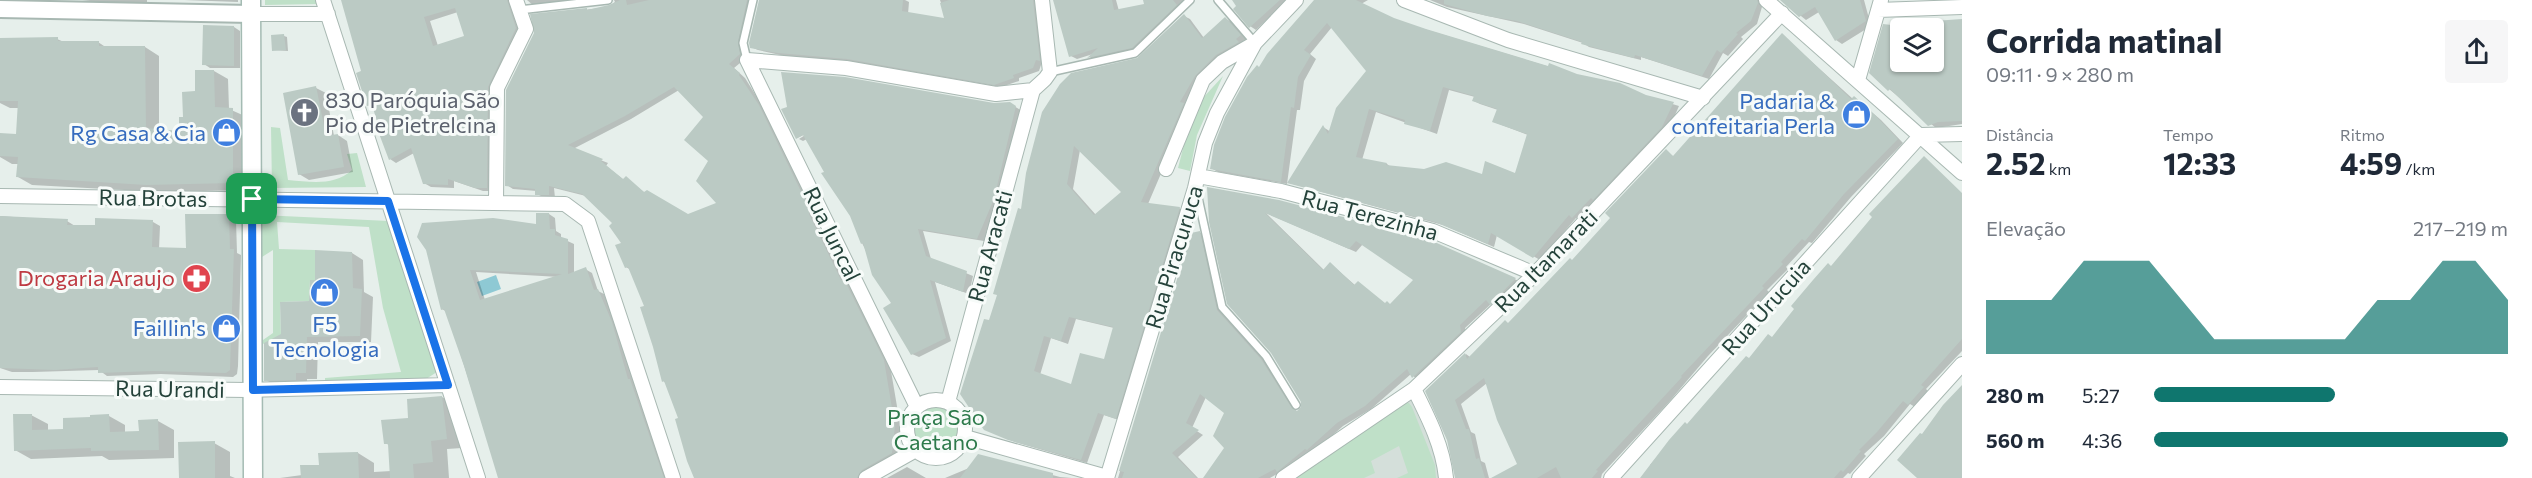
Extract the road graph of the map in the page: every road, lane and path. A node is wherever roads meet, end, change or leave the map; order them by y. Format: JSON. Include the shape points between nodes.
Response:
{"nodes":[{"id":1,"x":323,"y":0,"type":"edge"},
{"id":2,"x":608,"y":0,"type":"edge"},
{"id":3,"x":753,"y":0,"type":"edge"},
{"id":4,"x":1042,"y":0,"type":"edge"},
{"id":5,"x":1190,"y":0,"type":"edge"},
{"id":6,"x":1218,"y":0,"type":"edge"},
{"id":7,"x":1296,"y":0,"type":"edge"},
{"id":8,"x":1404,"y":0,"type":"edge"},
{"id":9,"x":1766,"y":0,"type":"edge"},
{"id":10,"x":1877,"y":3,"type":"edge"},
{"id":11,"x":518,"y":5,"type":"edge"},
{"id":12,"x":251,"y":7,"type":"edge"},
{"id":13,"x":1962,"y":7,"type":"edge"},
{"id":14,"x":0,"y":9,"type":"edge"},
{"id":15,"x":1782,"y":13,"type":"junction"},
{"id":16,"x":328,"y":14,"type":"junction"},
{"id":17,"x":1255,"y":43,"type":"junction"},
{"id":18,"x":747,"y":60,"type":"junction"},
{"id":19,"x":1050,"y":72,"type":"junction"},
{"id":20,"x":1858,"y":80,"type":"junction"},
{"id":21,"x":1033,"y":90,"type":"junction"},
{"id":22,"x":1703,"y":98,"type":"junction"},
{"id":23,"x":1962,"y":134,"type":"edge"},
{"id":24,"x":1921,"y":135,"type":"junction"},
{"id":25,"x":1166,"y":168,"type":"dead end"},
{"id":26,"x":1962,"y":173,"type":"edge"},
{"id":27,"x":1197,"y":182,"type":"junction"},
{"id":28,"x":0,"y":196,"type":"edge"},
{"id":29,"x":252,"y":199,"type":"junction"},
{"id":30,"x":388,"y":201,"type":"junction"},
{"id":31,"x":496,"y":203,"type":"junction"},
{"id":32,"x":1535,"y":274,"type":"junction"},
{"id":33,"x":1962,"y":364,"type":"edge"},
{"id":34,"x":448,"y":385,"type":"junction"},
{"id":35,"x":0,"y":387,"type":"edge"},
{"id":36,"x":1414,"y":388,"type":"junction"},
{"id":37,"x":253,"y":390,"type":"junction"},
{"id":38,"x":948,"y":402,"type":"junction"},
{"id":39,"x":1296,"y":405,"type":"dead end"},
{"id":40,"x":917,"y":407,"type":"junction"},
{"id":41,"x":965,"y":437,"type":"junction"},
{"id":42,"x":916,"y":450,"type":"junction"},
{"id":43,"x":253,"y":478,"type":"edge"},
{"id":44,"x":478,"y":478,"type":"edge"},
{"id":45,"x":673,"y":478,"type":"edge"},
{"id":46,"x":866,"y":478,"type":"edge"},
{"id":47,"x":1107,"y":478,"type":"edge"},
{"id":48,"x":1283,"y":478,"type":"edge"},
{"id":49,"x":1446,"y":478,"type":"edge"},
{"id":50,"x":1611,"y":478,"type":"edge"},
{"id":51,"x":1859,"y":478,"type":"edge"}],
"edges":[{"from":1,"to":16,"type":"street"},
{"from":2,"to":11,"type":"lane"},
{"from":3,"to":18,"type":"lane","via":[[743,43]]},
{"from":4,"to":19,"type":"street"},
{"from":5,"to":19,"type":"lane","via":[[1136,53]]},
{"from":6,"to":17,"type":"lane"},
{"from":7,"to":17,"type":"street"},
{"from":8,"to":22,"type":"street","via":[[1508,40]]},
{"from":9,"to":15,"type":"street"},
{"from":10,"to":13,"type":"street"},
{"from":10,"to":20,"type":"street"},
{"from":11,"to":31,"type":"street","via":[[526,29],[497,88]]},
{"from":12,"to":14,"type":"street"},
{"from":12,"to":16,"type":"street"},
{"from":12,"to":29,"type":"main road"},
{"from":15,"to":20,"type":"street"},
{"from":15,"to":22,"type":"street","name":"Rua Itamarati"},
{"from":16,"to":30,"type":"street"},
{"from":17,"to":25,"type":"street","via":[[1222,62],[1203,80]]},
{"from":17,"to":27,"type":"street","name":"Rua Piracuruca","via":[[1216,113]]},
{"from":18,"to":21,"type":"street","via":[[846,68],[996,94]]},
{"from":18,"to":40,"type":"street","name":"Rua Juncal"},
{"from":19,"to":21,"type":"street"},
{"from":20,"to":24,"type":"street"},
{"from":21,"to":38,"type":"street","name":"Rua Aracati"},
{"from":22,"to":32,"type":"street","name":"Rua Itamarati"},
{"from":23,"to":24,"type":"street"},
{"from":24,"to":26,"type":"street"},
{"from":24,"to":50,"type":"street","name":"Rua Urucuia"},
{"from":27,"to":32,"type":"street","name":"Rua Terezinha","via":[[1281,191],[1433,231]]},
{"from":27,"to":39,"type":"lane","via":[[1222,307],[1266,356]]},
{"from":27,"to":47,"type":"street","name":"Rua Piracuruca"},
{"from":28,"to":29,"type":"street","name":"Rua Brotas"},
{"from":29,"to":30,"type":"street","name":"Rua Brotas"},
{"from":29,"to":37,"type":"main road"},
{"from":30,"to":31,"type":"street","name":"Rua Brotas"},
{"from":30,"to":34,"type":"street"},
{"from":31,"to":45,"type":"street","name":"Rua Brotas","via":[[565,204],[588,221]]},
{"from":32,"to":36,"type":"street","name":"Rua Itamarati"},
{"from":33,"to":51,"type":"street"},
{"from":34,"to":37,"type":"street","name":"Rua Urandi"},
{"from":34,"to":44,"type":"street"},
{"from":35,"to":37,"type":"street","name":"Rua Urandi"},
{"from":36,"to":48,"type":"street","name":"Rua Itamarati"},
{"from":36,"to":49,"type":"street","via":[[1444,459]]},
{"from":37,"to":43,"type":"main road"},
{"from":38,"to":40,"type":"street","via":[[932,400]]},
{"from":38,"to":41,"type":"street","via":[[961,413]]},
{"from":40,"to":42,"type":"street","via":[[911,414],[907,433]]},
{"from":41,"to":42,"type":"street","via":[[953,454],[944,458],[930,458]]},
{"from":41,"to":47,"type":"street"},
{"from":42,"to":46,"type":"street"}]}
